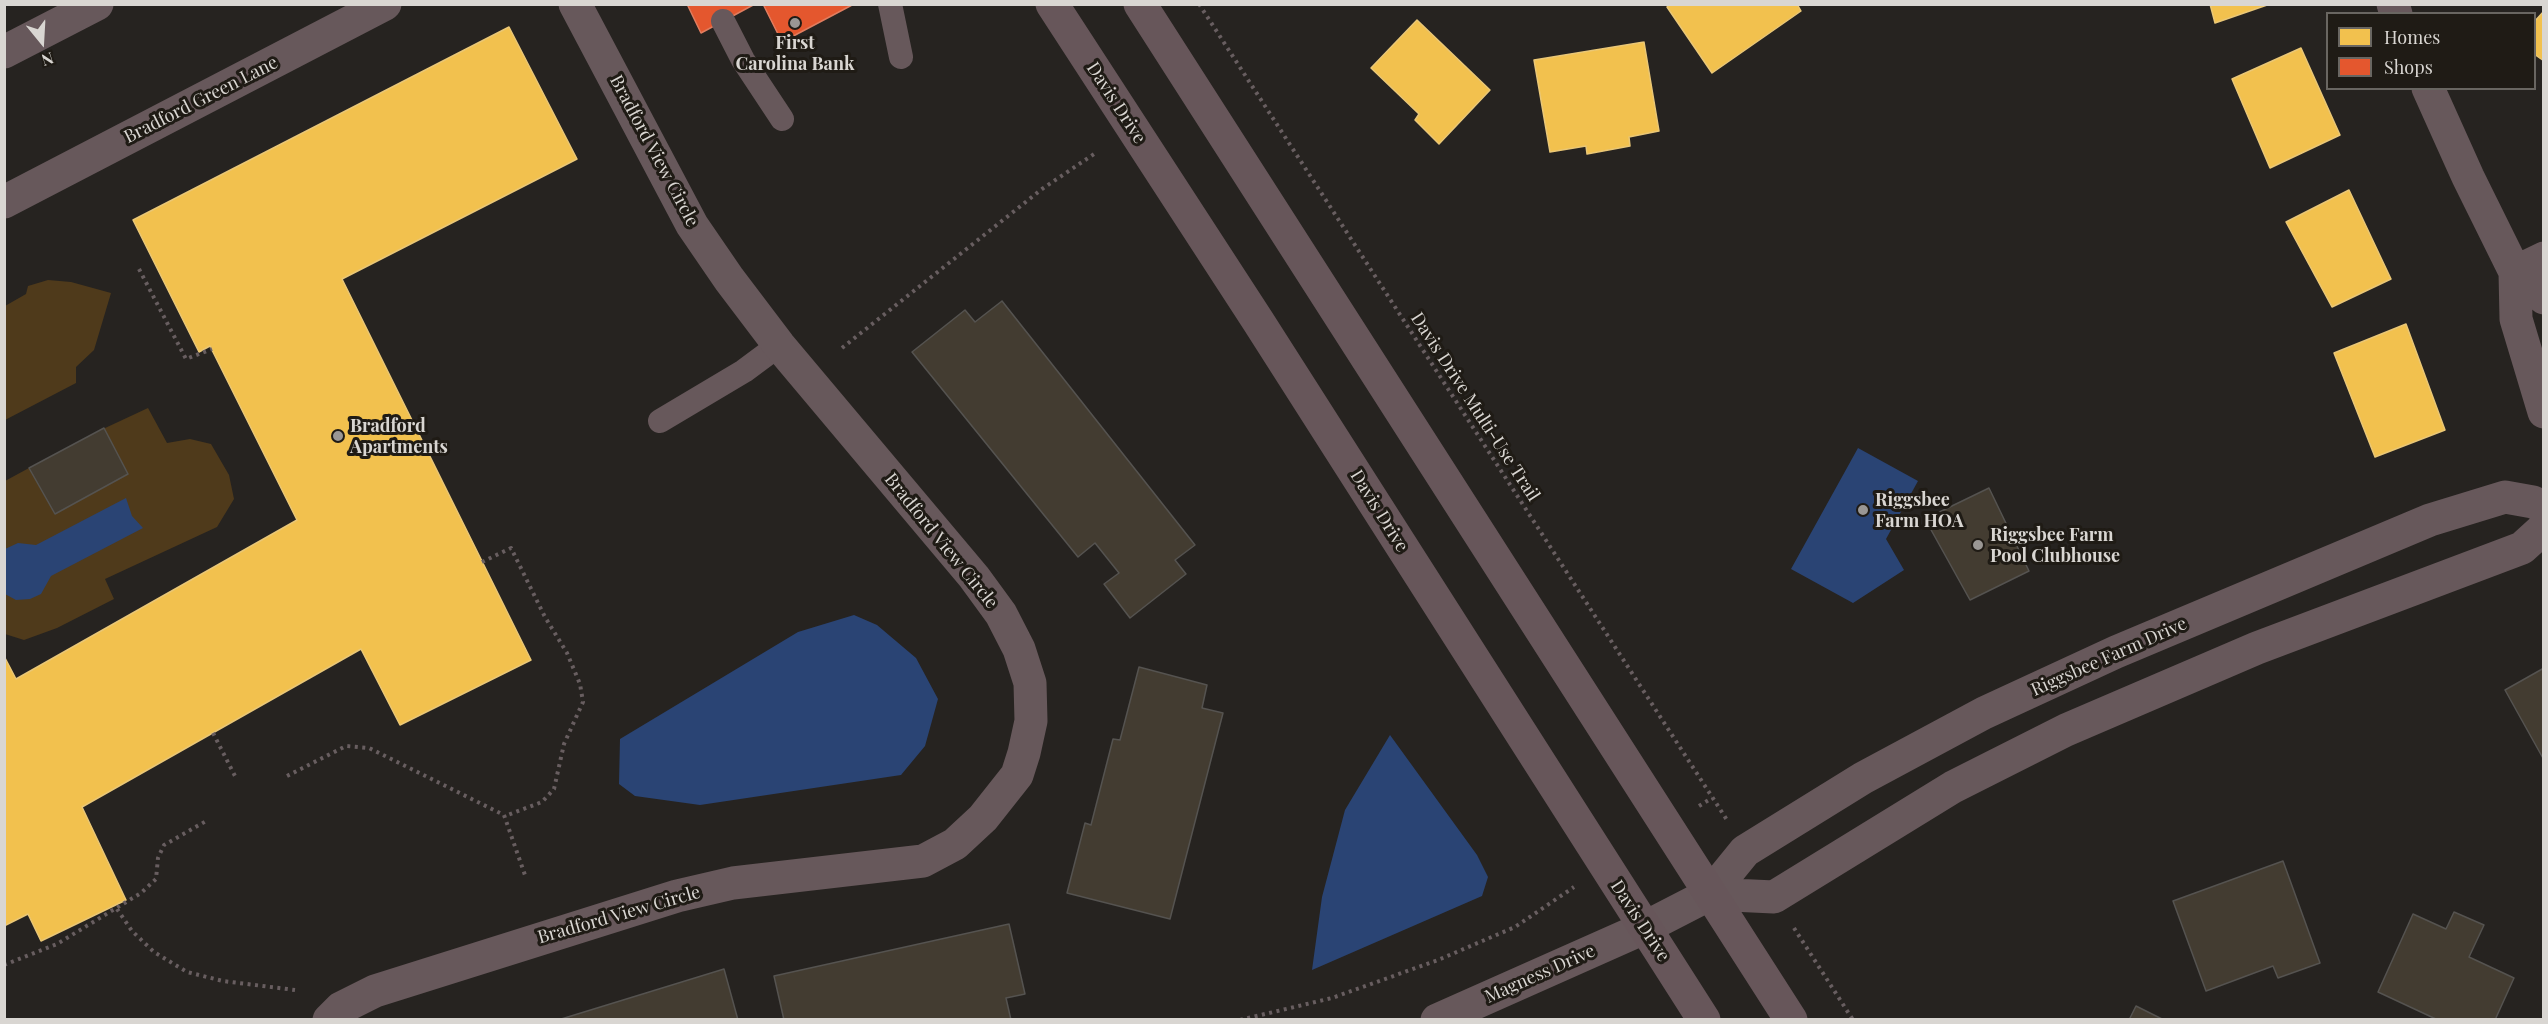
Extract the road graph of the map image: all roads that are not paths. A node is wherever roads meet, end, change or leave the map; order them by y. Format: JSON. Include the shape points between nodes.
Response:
{"nodes":[{"id":1,"x":97,"y":4,"type":"edge"},
{"id":2,"x":385,"y":4,"type":"edge"},
{"id":3,"x":575,"y":4,"type":"edge"},
{"id":4,"x":890,"y":4,"type":"edge"},
{"id":5,"x":1052,"y":4,"type":"edge"},
{"id":6,"x":1140,"y":4,"type":"edge"},
{"id":7,"x":723,"y":21,"type":"dead end"},
{"id":8,"x":4,"y":52,"type":"edge"},
{"id":9,"x":901,"y":57,"type":"dead end"},
{"id":10,"x":2429,"y":90,"type":"edge"},
{"id":11,"x":782,"y":118,"type":"dead end"},
{"id":12,"x":8,"y":190,"type":"edge"},
{"id":13,"x":2529,"y":265,"type":"edge"},
{"id":14,"x":2544,"y":297,"type":"edge"},
{"id":15,"x":779,"y":345,"type":"junction"},
{"id":16,"x":2544,"y":412,"type":"edge"},
{"id":17,"x":660,"y":421,"type":"dead end"},
{"id":18,"x":2544,"y":507,"type":"edge"},
{"id":19,"x":2544,"y":528,"type":"edge"},
{"id":20,"x":1710,"y":894,"type":"junction"},
{"id":21,"x":1644,"y":928,"type":"junction"},
{"id":22,"x":329,"y":1020,"type":"edge"},
{"id":23,"x":1437,"y":1020,"type":"edge"},
{"id":24,"x":1704,"y":1020,"type":"edge"},
{"id":25,"x":1791,"y":1020,"type":"edge"}],
"edges":[{"from":1,"to":8,"type":"street"},
{"from":2,"to":12,"type":"street","name":"Bradford Green Lane"},
{"from":3,"to":15,"type":"street","name":"Bradford View Circle","via":[[692,225]]},
{"from":4,"to":9,"type":"lane"},
{"from":5,"to":21,"type":"main road","name":"Davis Drive"},
{"from":6,"to":20,"type":"main road"},
{"from":7,"to":11,"type":"lane","via":[[743,60]]},
{"from":10,"to":13,"type":"street","via":[[2468,177]]},
{"from":13,"to":14,"type":"street"},
{"from":13,"to":16,"type":"street","via":[[2517,319]]},
{"from":15,"to":17,"type":"lane","via":[[744,371]]},
{"from":15,"to":22,"type":"street","name":"Bradford View Circle","via":[[1001,614],[1030,683],[1030,721],[1017,774],[983,818],[955,844],[923,861],[733,883],[677,896],[375,991],[341,1008]]},
{"from":18,"to":20,"type":"street","name":"Riggsbee Farm Drive","via":[[2505,497],[2430,520],[2106,656],[1984,713],[1863,778],[1745,850]]},
{"from":19,"to":20,"type":"street","name":"Riggsbee Farm Drive","via":[[2522,548],[2257,648],[2066,730],[1953,787],[1774,897]]},
{"from":20,"to":21,"type":"street","name":"Riggsbee Farm Drive"},
{"from":20,"to":25,"type":"main road"},
{"from":21,"to":23,"type":"street","name":"Magness Drive"},
{"from":21,"to":24,"type":"main road","name":"Davis Drive"}]}
